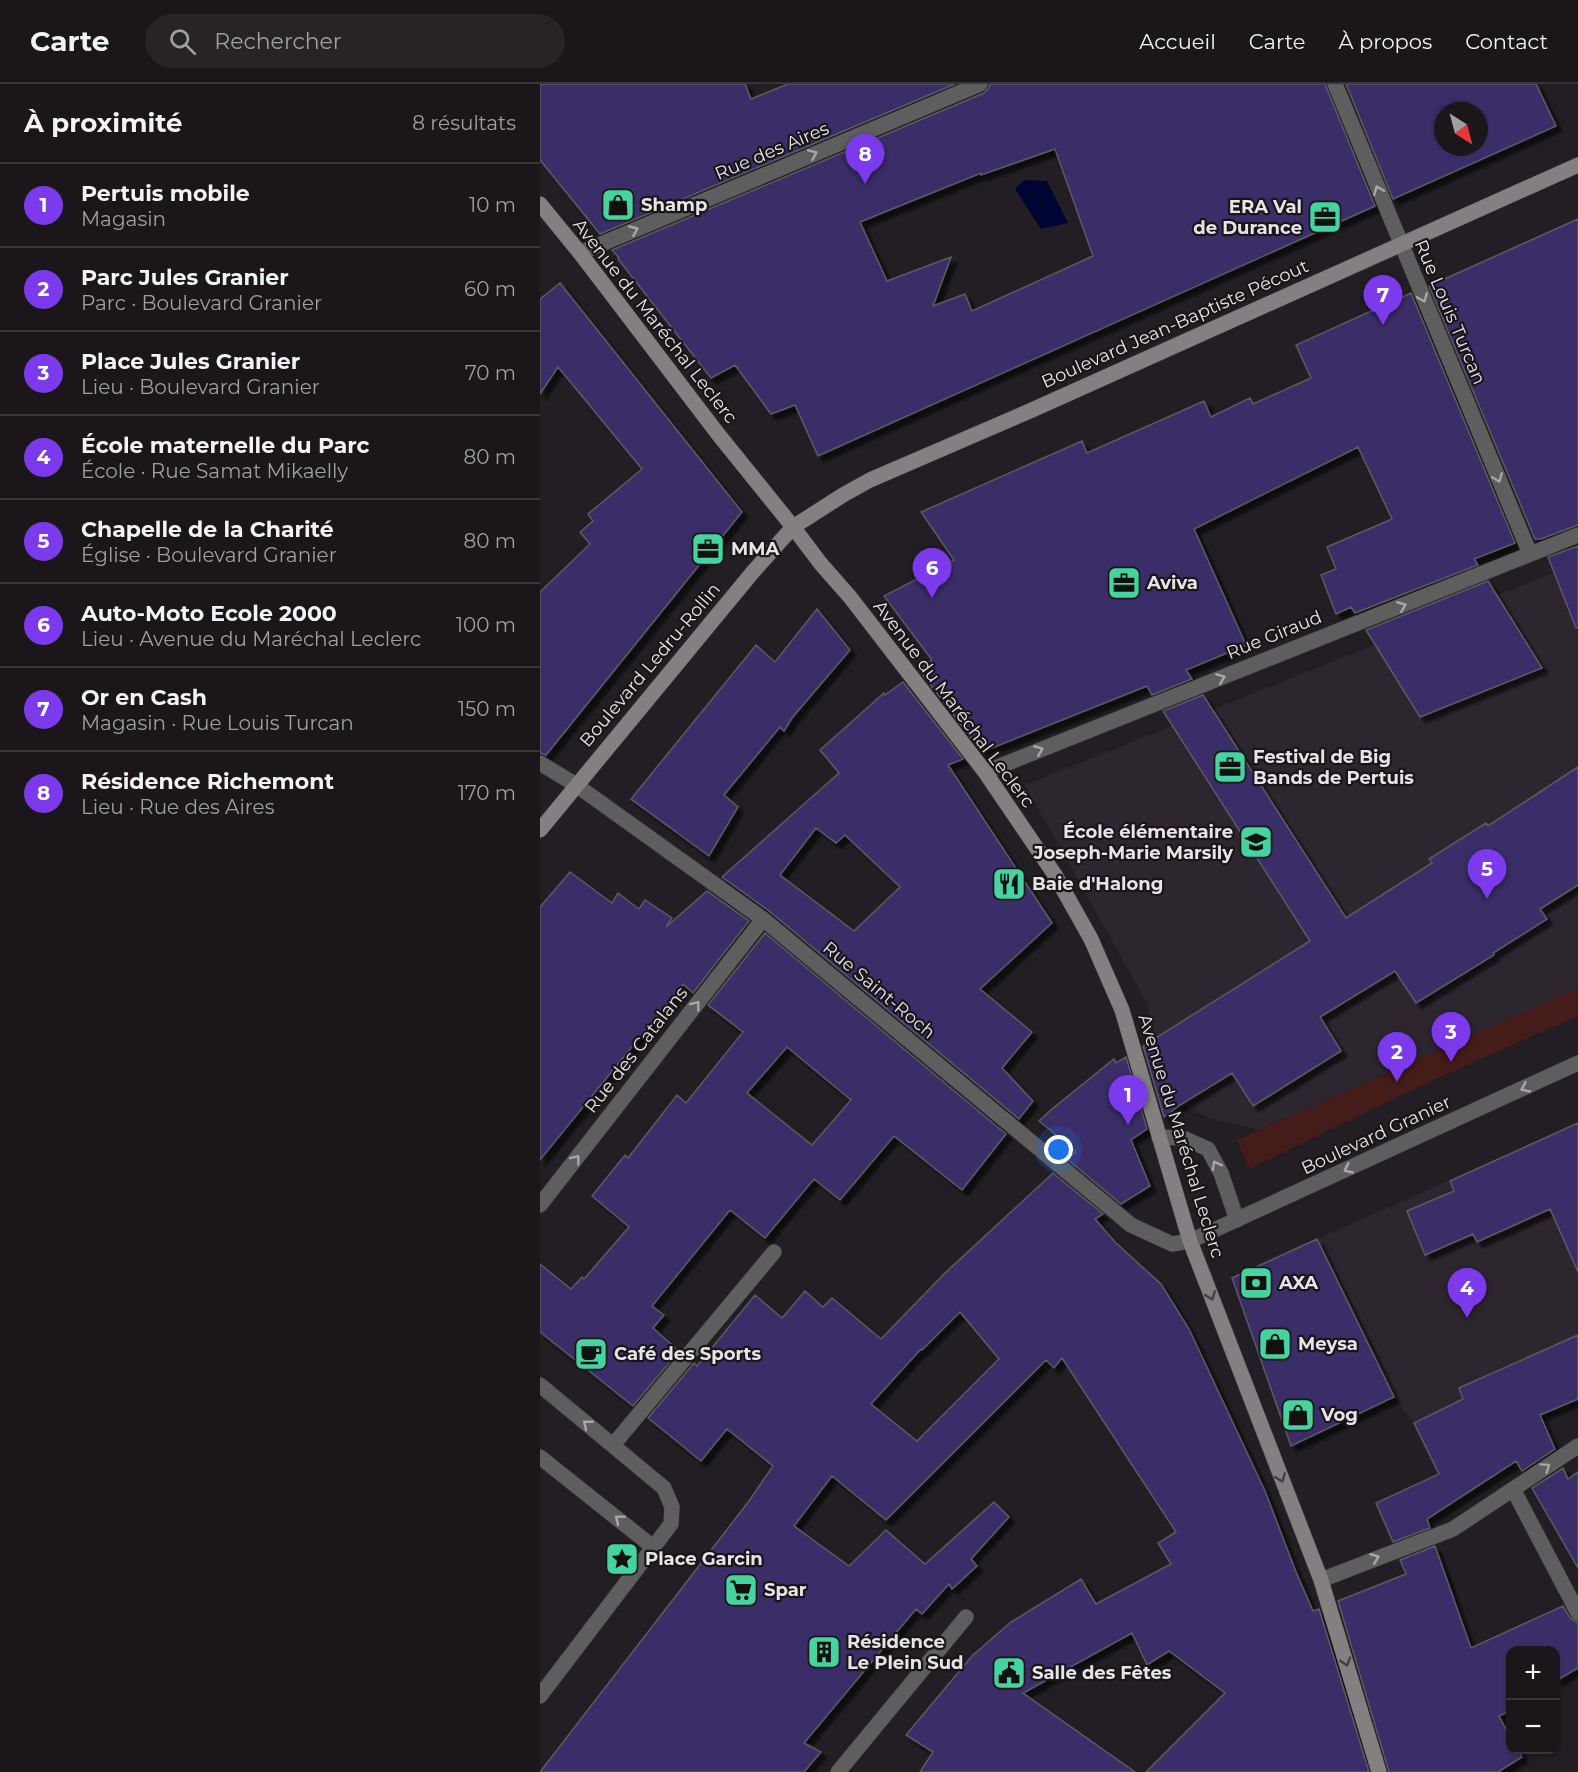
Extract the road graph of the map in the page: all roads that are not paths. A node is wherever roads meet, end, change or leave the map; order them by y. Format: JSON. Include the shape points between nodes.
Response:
{"nodes":[{"id":1,"x":980,"y":84,"type":"edge"},
{"id":2,"x":1335,"y":84,"type":"edge"},
{"id":3,"x":1578,"y":165,"type":"edge"},
{"id":4,"x":540,"y":204,"type":"edge"},
{"id":5,"x":1401,"y":244,"type":"junction"},
{"id":6,"x":580,"y":253,"type":"junction"},
{"id":7,"x":793,"y":527,"type":"junction"},
{"id":8,"x":1578,"y":535,"type":"edge"},
{"id":9,"x":1530,"y":555,"type":"junction"},
{"id":10,"x":540,"y":763,"type":"edge"},
{"id":11,"x":985,"y":772,"type":"junction"},
{"id":12,"x":576,"y":785,"type":"junction"},
{"id":13,"x":540,"y":830,"type":"edge"},
{"id":14,"x":763,"y":920,"type":"junction"},
{"id":15,"x":1578,"y":1063,"type":"edge"},
{"id":16,"x":1159,"y":1137,"type":"junction"},
{"id":17,"x":540,"y":1205,"type":"edge"},
{"id":18,"x":1237,"y":1220,"type":"junction"},
{"id":19,"x":1190,"y":1241,"type":"junction"},
{"id":20,"x":774,"y":1252,"type":"dead end"},
{"id":21,"x":540,"y":1385,"type":"edge"},
{"id":22,"x":613,"y":1445,"type":"junction"},
{"id":23,"x":1578,"y":1446,"type":"edge"},
{"id":24,"x":540,"y":1457,"type":"edge"},
{"id":25,"x":1513,"y":1489,"type":"junction"},
{"id":26,"x":653,"y":1547,"type":"junction"},
{"id":27,"x":1321,"y":1580,"type":"junction"},
{"id":28,"x":1578,"y":1613,"type":"edge"},
{"id":29,"x":966,"y":1617,"type":"dead end"},
{"id":30,"x":540,"y":1696,"type":"edge"},
{"id":31,"x":838,"y":1772,"type":"edge"},
{"id":32,"x":1379,"y":1772,"type":"edge"}],
"edges":[{"from":6,"to":1,"type":"street","name":"Rue des Aires","one_way":true},
{"from":5,"to":2,"type":"street","name":"Rue Louis Turcan","one_way":true},
{"from":3,"to":5,"type":"main road","name":"Boulevard Jean-Baptiste Pécout"},
{"from":4,"to":6,"type":"main road","name":"Avenue du Maréchal Leclerc"},
{"from":5,"to":7,"type":"main road","name":"Boulevard Jean-Baptiste Pécout","via":[[870,480]]},
{"from":5,"to":9,"type":"street","name":"Rue Louis Turcan","one_way":true},
{"from":6,"to":7,"type":"main road","name":"Avenue du Maréchal Leclerc"},
{"from":7,"to":11,"type":"main road","name":"Avenue du Maréchal Leclerc"},
{"from":7,"to":12,"type":"main road","name":"Boulevard Ledru-Rollin"},
{"from":8,"to":9,"type":"street","name":"Rue Giraud"},
{"from":11,"to":9,"type":"street","name":"Rue Giraud","one_way":true},
{"from":10,"to":12,"type":"street","name":"Rue Saint-Roch"},
{"from":11,"to":16,"type":"main road","name":"Avenue du Maréchal Leclerc","via":[[1055,875],[1095,947],[1122,1010]]},
{"from":12,"to":13,"type":"main road","name":"Boulevard Ledru-Rollin"},
{"from":12,"to":14,"type":"street","name":"Rue Saint-Roch"},
{"from":17,"to":14,"type":"street","name":"Rue des Catalans","one_way":true},
{"from":14,"to":19,"type":"street","name":"Rue Saint-Roch","via":[[1131,1225],[1172,1244]]},
{"from":15,"to":18,"type":"street","name":"Boulevard Granier","one_way":true},
{"from":18,"to":16,"type":"street","one_way":true,"via":[[1208,1149],[1183,1138]]},
{"from":16,"to":19,"type":"main road","name":"Avenue du Maréchal Leclerc"},
{"from":18,"to":19,"type":"street","name":"Boulevard Granier"},
{"from":19,"to":27,"type":"main road","name":"Avenue du Maréchal Leclerc","one_way":true},
{"from":20,"to":22,"type":"street"},
{"from":22,"to":21,"type":"street","one_way":true},
{"from":22,"to":26,"type":"street","via":[[664,1488],[672,1507],[671,1524]]},
{"from":25,"to":23,"type":"street","one_way":true},
{"from":26,"to":24,"type":"street","one_way":true},
{"from":27,"to":25,"type":"street","one_way":true,"via":[[1453,1529]]},
{"from":25,"to":28,"type":"street"},
{"from":26,"to":30,"type":"street"},
{"from":27,"to":32,"type":"main road","name":"Avenue du Maréchal Leclerc","one_way":true},
{"from":29,"to":31,"type":"street"}]}
